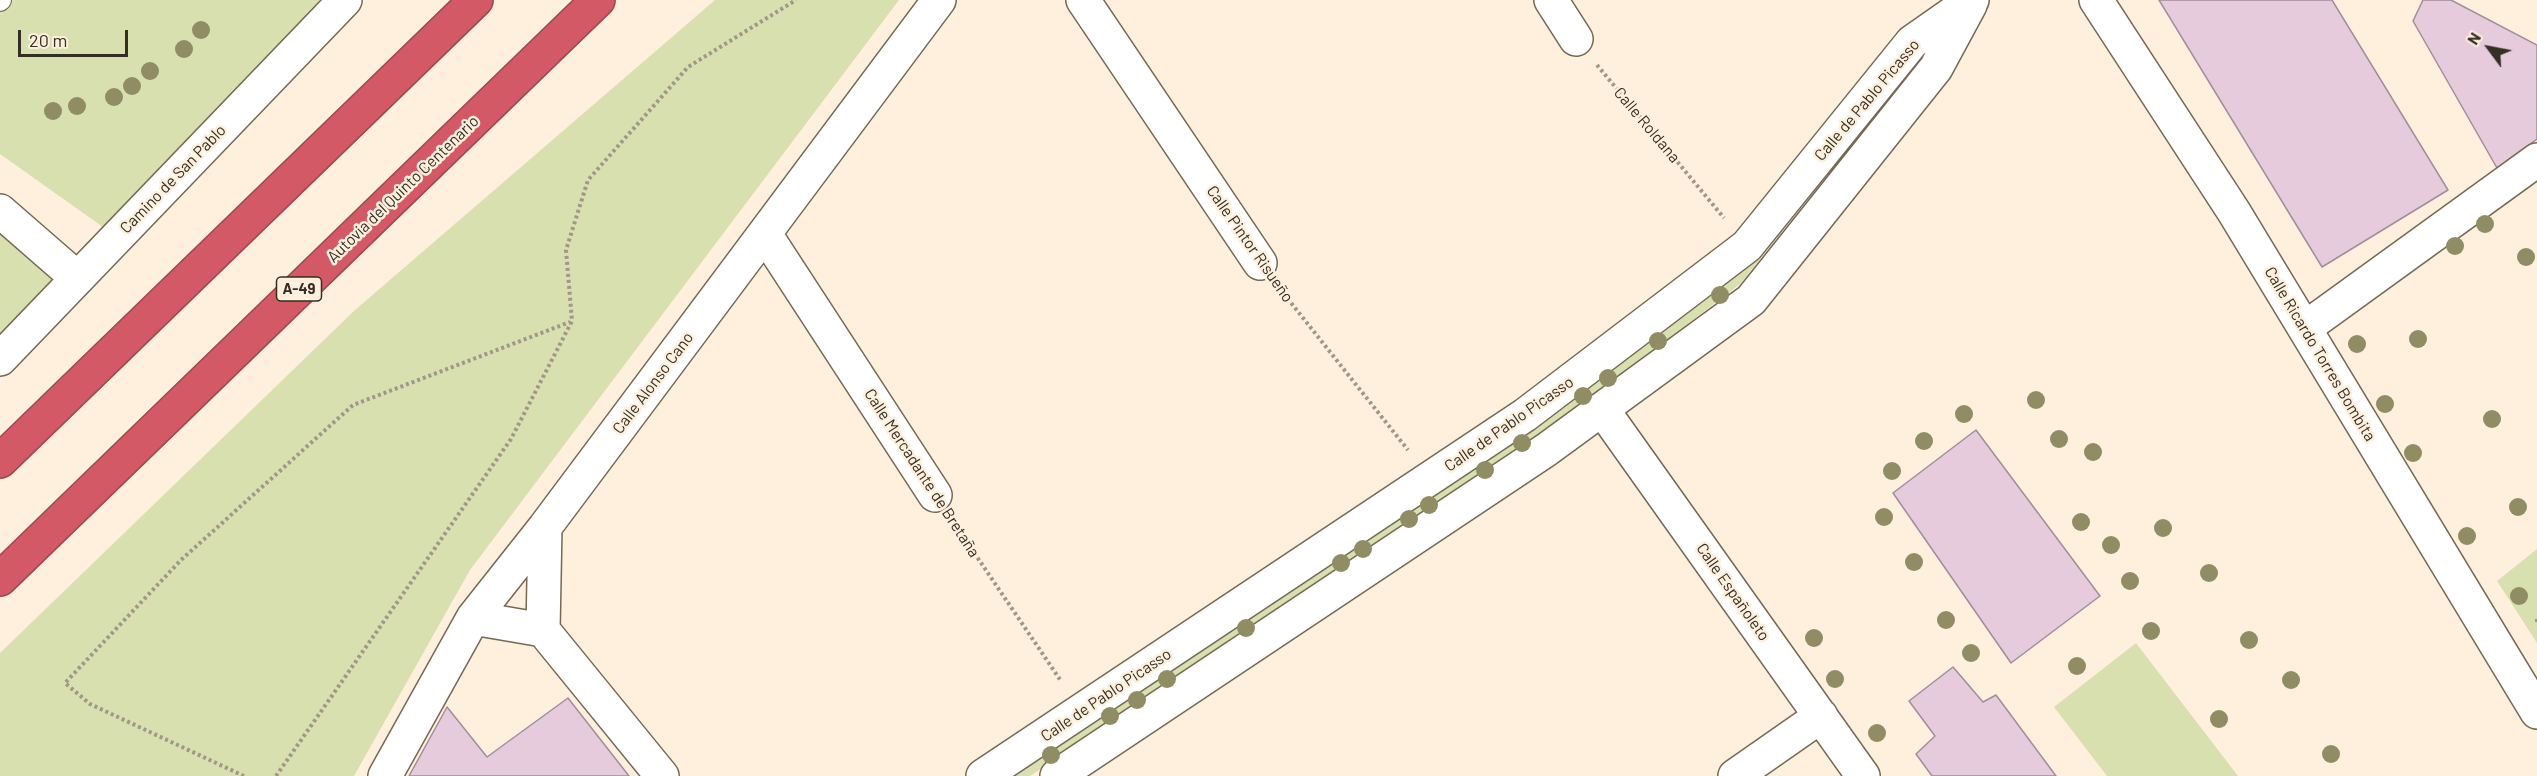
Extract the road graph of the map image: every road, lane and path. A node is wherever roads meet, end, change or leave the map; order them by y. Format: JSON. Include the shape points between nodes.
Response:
{"nodes":[{"id":1,"x":345,"y":0,"type":"edge"},
{"id":2,"x":441,"y":0,"type":"edge"},
{"id":3,"x":476,"y":0,"type":"edge"},
{"id":4,"x":598,"y":0,"type":"edge"},
{"id":5,"x":796,"y":0,"type":"edge"},
{"id":6,"x":939,"y":0,"type":"edge"},
{"id":7,"x":1083,"y":0,"type":"edge"},
{"id":8,"x":1551,"y":0,"type":"edge"},
{"id":9,"x":1972,"y":0,"type":"edge"},
{"id":10,"x":2096,"y":0,"type":"edge"},
{"id":11,"x":1576,"y":39,"type":"joint"},
{"id":12,"x":319,"y":151,"type":"junction"},
{"id":13,"x":2537,"y":160,"type":"edge"},
{"id":14,"x":0,"y":211,"type":"edge"},
{"id":15,"x":765,"y":234,"type":"junction"},
{"id":16,"x":1747,"y":246,"type":"junction"},
{"id":17,"x":1260,"y":263,"type":"joint"},
{"id":18,"x":77,"y":279,"type":"junction"},
{"id":19,"x":572,"y":321,"type":"junction"},
{"id":20,"x":2305,"y":328,"type":"junction"},
{"id":21,"x":0,"y":359,"type":"edge"},
{"id":22,"x":1602,"y":409,"type":"junction"},
{"id":23,"x":0,"y":461,"type":"edge"},
{"id":24,"x":1430,"y":479,"type":"junction"},
{"id":25,"x":935,"y":495,"type":"joint"},
{"id":26,"x":545,"y":527,"type":"junction"},
{"id":27,"x":0,"y":579,"type":"edge"},
{"id":28,"x":473,"y":618,"type":"junction"},
{"id":29,"x":543,"y":630,"type":"junction"},
{"id":30,"x":1081,"y":711,"type":"junction"},
{"id":31,"x":2537,"y":712,"type":"edge"},
{"id":32,"x":1821,"y":716,"type":"junction"},
{"id":33,"x":244,"y":776,"type":"edge"},
{"id":34,"x":276,"y":776,"type":"edge"},
{"id":35,"x":385,"y":776,"type":"edge"},
{"id":36,"x":662,"y":776,"type":"edge"},
{"id":37,"x":983,"y":776,"type":"edge"},
{"id":38,"x":1057,"y":776,"type":"edge"},
{"id":39,"x":1735,"y":776,"type":"edge"},
{"id":40,"x":1863,"y":776,"type":"edge"}],
"edges":[{"from":1,"to":18,"type":"street","name":"Camino de San Pablo"},
{"from":2,"to":12,"type":"highway"},
{"from":3,"to":12,"type":"highway"},
{"from":4,"to":27,"type":"highway","name":"Autovía del Quinto Centenario","number":"A-49"},
{"from":5,"to":19,"type":"path","via":[[688,67],[588,180],[566,250]]},
{"from":6,"to":15,"type":"street","name":"Calle Alonso Cano"},
{"from":7,"to":17,"type":"street","name":"Calle Pintor Risueño"},
{"from":8,"to":11,"type":"street"},
{"from":9,"to":16,"type":"street","name":"Calle de Pablo Picasso","via":[[1912,42]]},
{"from":9,"to":22,"type":"street","name":"Calle de Pablo Picasso","via":[[1936,68],[1750,300]]},
{"from":10,"to":20,"type":"street","name":"Calle Ricardo Torres Bombita"},
{"from":11,"to":16,"type":"path","name":"Calle Roldana"},
{"from":12,"to":23,"type":"highway"},
{"from":13,"to":20,"type":"street"},
{"from":14,"to":18,"type":"street"},
{"from":15,"to":25,"type":"street","name":"Calle Mercadante de Bretaña"},
{"from":15,"to":26,"type":"street","name":"Calle Alonso Cano"},
{"from":16,"to":24,"type":"street","name":"Calle de Pablo Picasso","via":[[1525,415]]},
{"from":17,"to":24,"type":"path","name":"Calle Pintor Risueño"},
{"from":18,"to":21,"type":"street","name":"Camino de San Pablo"},
{"from":19,"to":33,"type":"path","via":[[353,405],[181,560],[65,683],[90,704]]},
{"from":19,"to":34,"type":"path","via":[[511,440]]},
{"from":20,"to":31,"type":"street","name":"Calle Ricardo Torres Bombita"},
{"from":22,"to":32,"type":"street","name":"Calle Españoleto"},
{"from":22,"to":38,"type":"street","name":"Calle de Pablo Picasso"},
{"from":24,"to":30,"type":"street","name":"Calle de Pablo Picasso"},
{"from":25,"to":30,"type":"path","name":"Calle Mercadante de Bretaña"},
{"from":26,"to":28,"type":"street","name":"Calle Alonso Cano"},
{"from":26,"to":29,"type":"street"},
{"from":28,"to":29,"type":"street"},
{"from":28,"to":35,"type":"street","name":"Calle Alonso Cano"},
{"from":29,"to":36,"type":"street"},
{"from":30,"to":37,"type":"street","name":"Calle de Pablo Picasso"},
{"from":32,"to":39,"type":"street"},
{"from":32,"to":40,"type":"street","name":"Calle Españoleto"}]}
